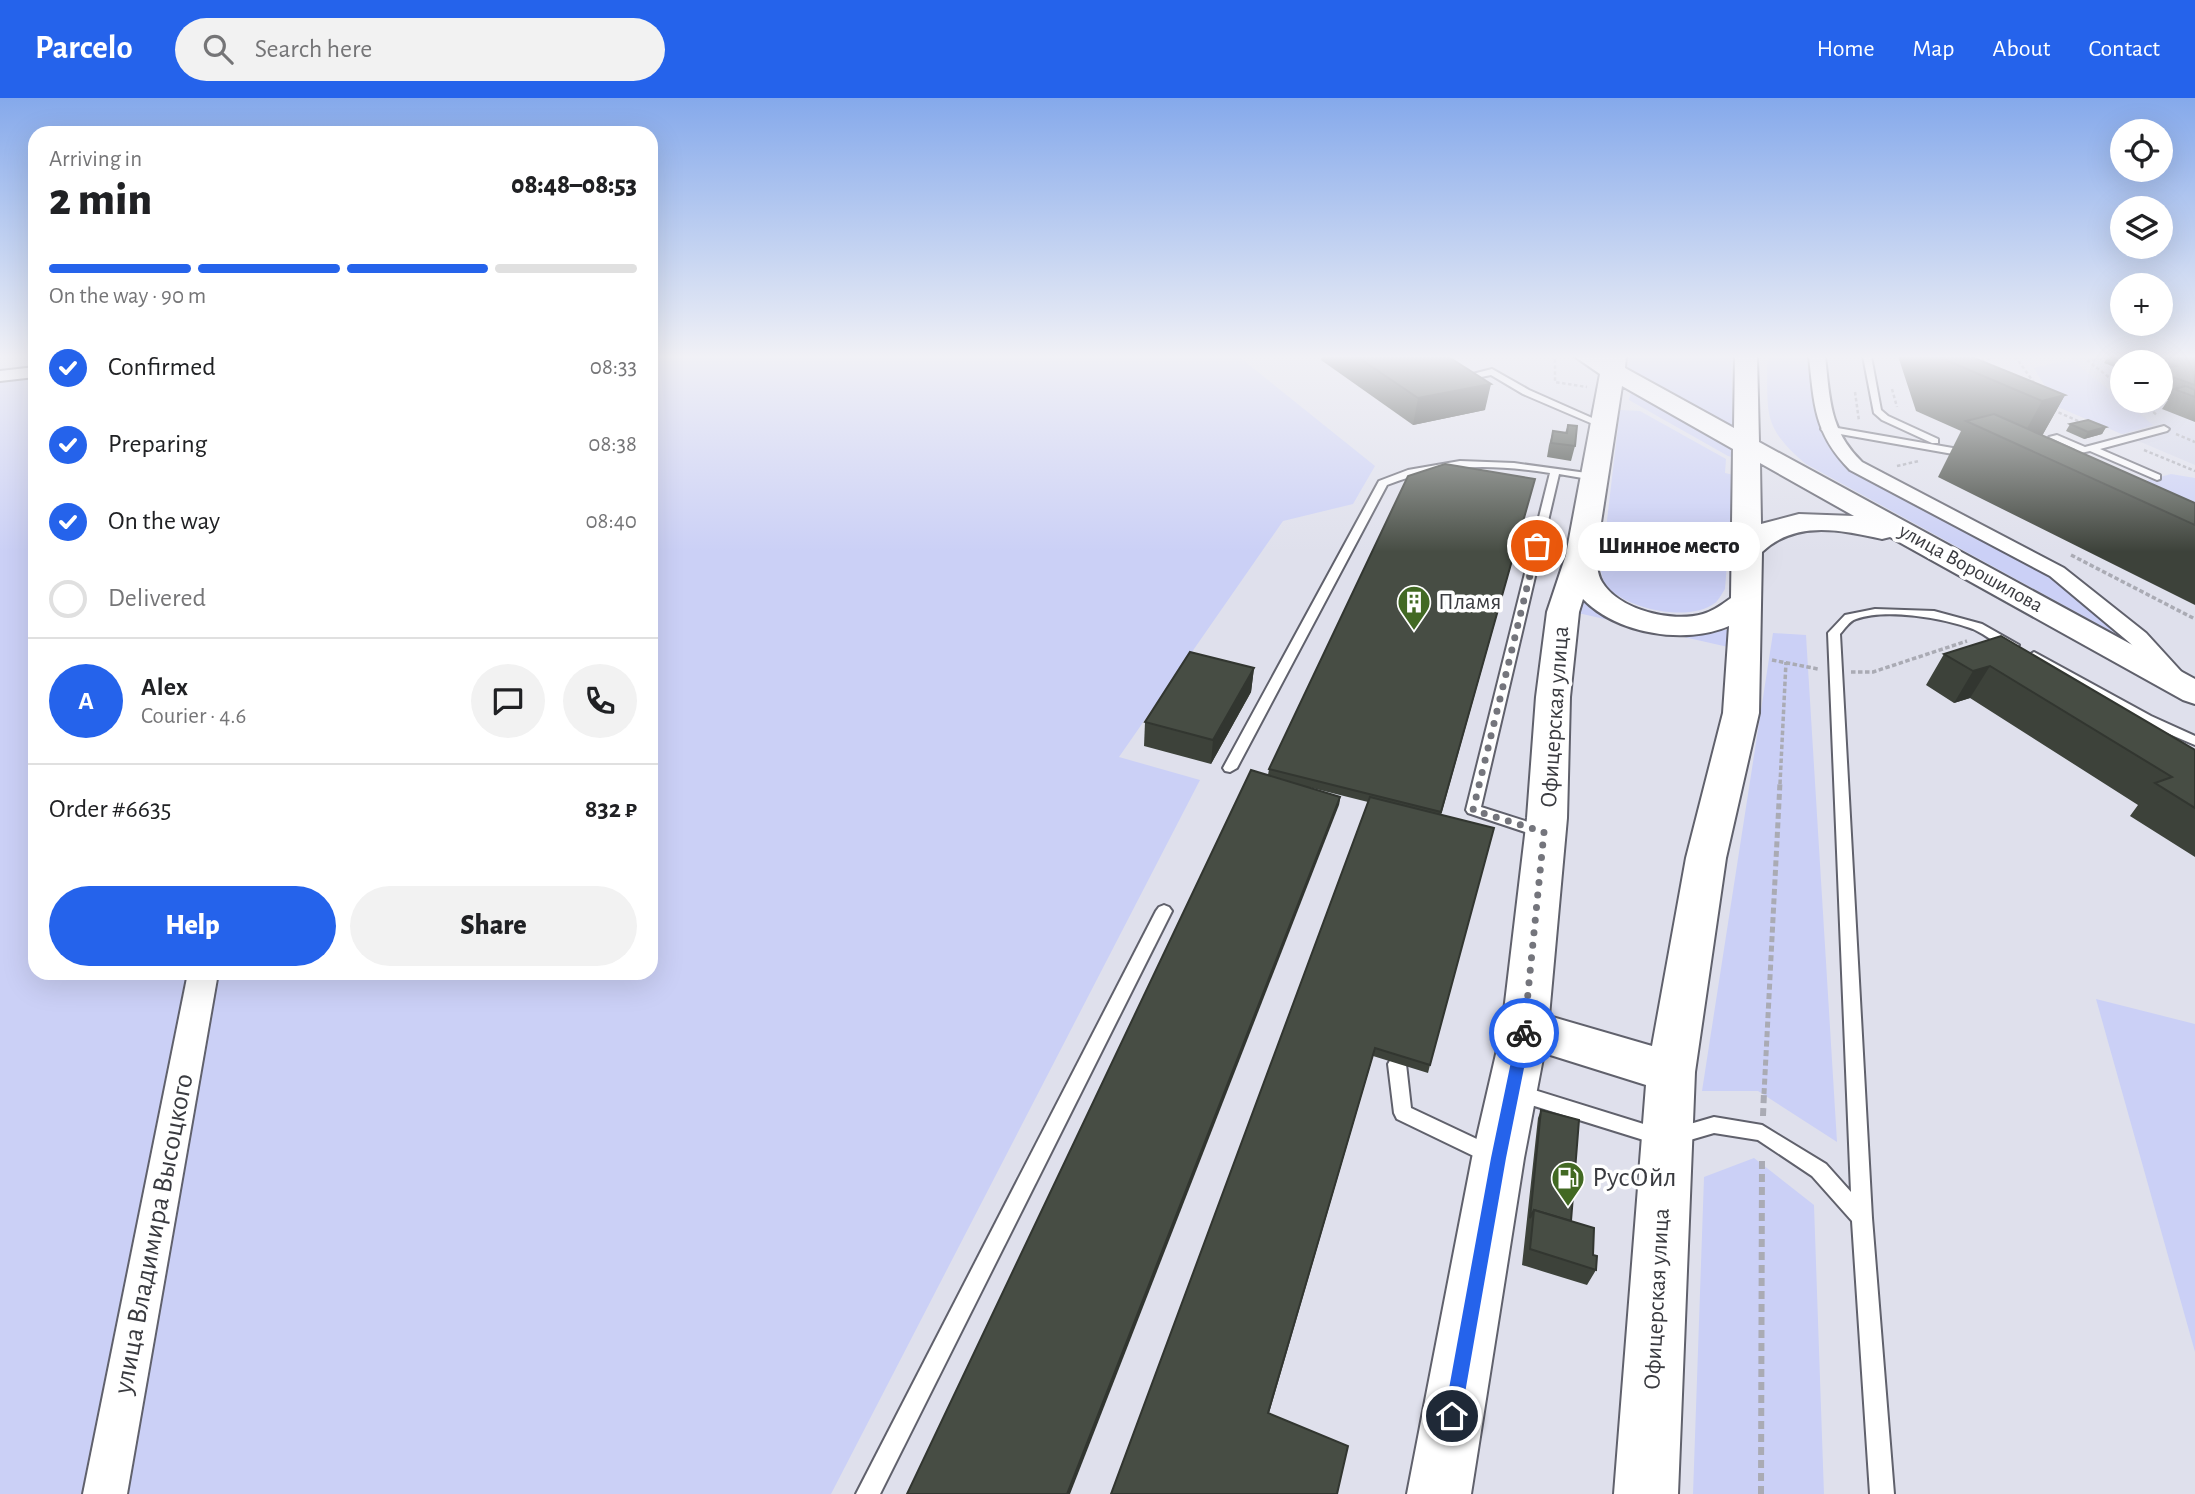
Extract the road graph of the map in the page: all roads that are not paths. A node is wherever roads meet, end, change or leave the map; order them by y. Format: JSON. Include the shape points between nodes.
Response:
{"nodes":[{"id":1,"x":1593,"y":421,"type":"edge"},
{"id":2,"x":1603,"y":421,"type":"edge"},
{"id":3,"x":1708,"y":421,"type":"edge"},
{"id":4,"x":1748,"y":421,"type":"edge"},
{"id":5,"x":1825,"y":421,"type":"edge"},
{"id":6,"x":1892,"y":421,"type":"edge"},
{"id":7,"x":1602,"y":425,"type":"junction"},
{"id":8,"x":1826,"y":429,"type":"junction"},
{"id":9,"x":2164,"y":429,"type":"dead end"},
{"id":10,"x":2054,"y":437,"type":"edge"},
{"id":11,"x":1747,"y":445,"type":"junction"},
{"id":12,"x":1953,"y":449,"type":"junction"},
{"id":13,"x":2087,"y":449,"type":"junction"},
{"id":14,"x":1983,"y":460,"type":"edge"},
{"id":15,"x":2044,"y":460,"type":"edge"},
{"id":16,"x":1518,"y":465,"type":"junction"},
{"id":17,"x":1555,"y":471,"type":"junction"},
{"id":18,"x":1594,"y":477,"type":"junction"},
{"id":19,"x":2157,"y":477,"type":"dead end"},
{"id":20,"x":1514,"y":479,"type":"edge"},
{"id":21,"x":1931,"y":546,"type":"junction"},
{"id":22,"x":1746,"y":551,"type":"junction"},
{"id":23,"x":1581,"y":555,"type":"junction"},
{"id":24,"x":1747,"y":601,"type":"junction"},
{"id":25,"x":2191,"y":691,"type":"edge"},
{"id":26,"x":2195,"y":741,"type":"edge"},
{"id":27,"x":1230,"y":768,"type":"dead end"},
{"id":28,"x":1544,"y":832,"type":"junction"},
{"id":29,"x":1164,"y":911,"type":"dead end"},
{"id":30,"x":202,"y":980,"type":"edge"},
{"id":31,"x":1525,"y":1028,"type":"junction"},
{"id":32,"x":1397,"y":1063,"type":"edge"},
{"id":33,"x":1671,"y":1072,"type":"junction"},
{"id":34,"x":1514,"y":1091,"type":"junction"},
{"id":35,"x":1666,"y":1139,"type":"junction"},
{"id":36,"x":1498,"y":1158,"type":"junction"},
{"id":37,"x":1862,"y":1218,"type":"junction"},
{"id":38,"x":105,"y":1494,"type":"edge"},
{"id":39,"x":868,"y":1494,"type":"edge"},
{"id":40,"x":1439,"y":1494,"type":"edge"},
{"id":41,"x":1646,"y":1494,"type":"edge"},
{"id":42,"x":1882,"y":1494,"type":"edge"}],
"edges":[{"from":1,"to":7,"type":"lane"},
{"from":2,"to":7,"type":"main road","name":"Офицерская улица"},
{"from":3,"to":11,"type":"main road","name":"улица Ворошилова"},
{"from":4,"to":11,"type":"main road","name":"Офицерская улица"},
{"from":5,"to":8,"type":"street"},
{"from":6,"to":12,"type":"lane"},
{"from":7,"to":18,"type":"main road","name":"Офицерская улица"},
{"from":8,"to":12,"type":"lane"},
{"from":8,"to":25,"type":"street","via":[[1839,452],[1856,466],[2057,572],[2138,638]]},
{"from":9,"to":13,"type":"lane"},
{"from":10,"to":13,"type":"lane"},
{"from":11,"to":21,"type":"main road","name":"улица Ворошилова"},
{"from":11,"to":22,"type":"main road","name":"Офицерская улица"},
{"from":12,"to":14,"type":"lane"},
{"from":13,"to":15,"type":"lane"},
{"from":13,"to":19,"type":"lane"},
{"from":16,"to":17,"type":"lane"},
{"from":16,"to":20,"type":"lane"},
{"from":16,"to":27,"type":"lane","via":[[1427,467],[1383,483]]},
{"from":17,"to":18,"type":"lane"},
{"from":17,"to":28,"type":"lane","via":[[1473,810]]},
{"from":18,"to":23,"type":"main road","name":"Офицерская улица"},
{"from":21,"to":22,"type":"main road","via":[[1843,522],[1821,522],[1771,530]]},
{"from":21,"to":25,"type":"main road","name":"улица Ворошилова"},
{"from":22,"to":24,"type":"main road","name":"Офицерская улица"},
{"from":23,"to":24,"type":"main road","via":[[1585,581],[1602,601],[1636,619],[1674,626],[1709,623]]},
{"from":23,"to":28,"type":"main road","name":"Офицерская улица","via":[[1563,612]]},
{"from":24,"to":33,"type":"main road","name":"Офицерская улица","via":[[1766,658],[1741,713],[1706,858]]},
{"from":26,"to":37,"type":"lane","via":[[1978,627],[1930,613],[1875,612],[1849,617],[1834,632]]},
{"from":28,"to":31,"type":"main road","name":"Офицерская улица"},
{"from":29,"to":39,"type":"lane"},
{"from":30,"to":38,"type":"street","name":"улица Владимира Высоцкого"},
{"from":31,"to":33,"type":"main road"},
{"from":31,"to":34,"type":"main road","name":"Офицерская улица"},
{"from":32,"to":36,"type":"lane","via":[[1404,1113]]},
{"from":33,"to":35,"type":"main road","name":"Офицерская улица"},
{"from":34,"to":35,"type":"lane"},
{"from":34,"to":36,"type":"main road","name":"Офицерская улица"},
{"from":35,"to":37,"type":"lane","via":[[1714,1125],[1762,1133],[1819,1170]]},
{"from":35,"to":41,"type":"main road","name":"Офицерская улица"},
{"from":36,"to":40,"type":"main road","name":"Офицерская улица"},
{"from":37,"to":42,"type":"lane"}]}
